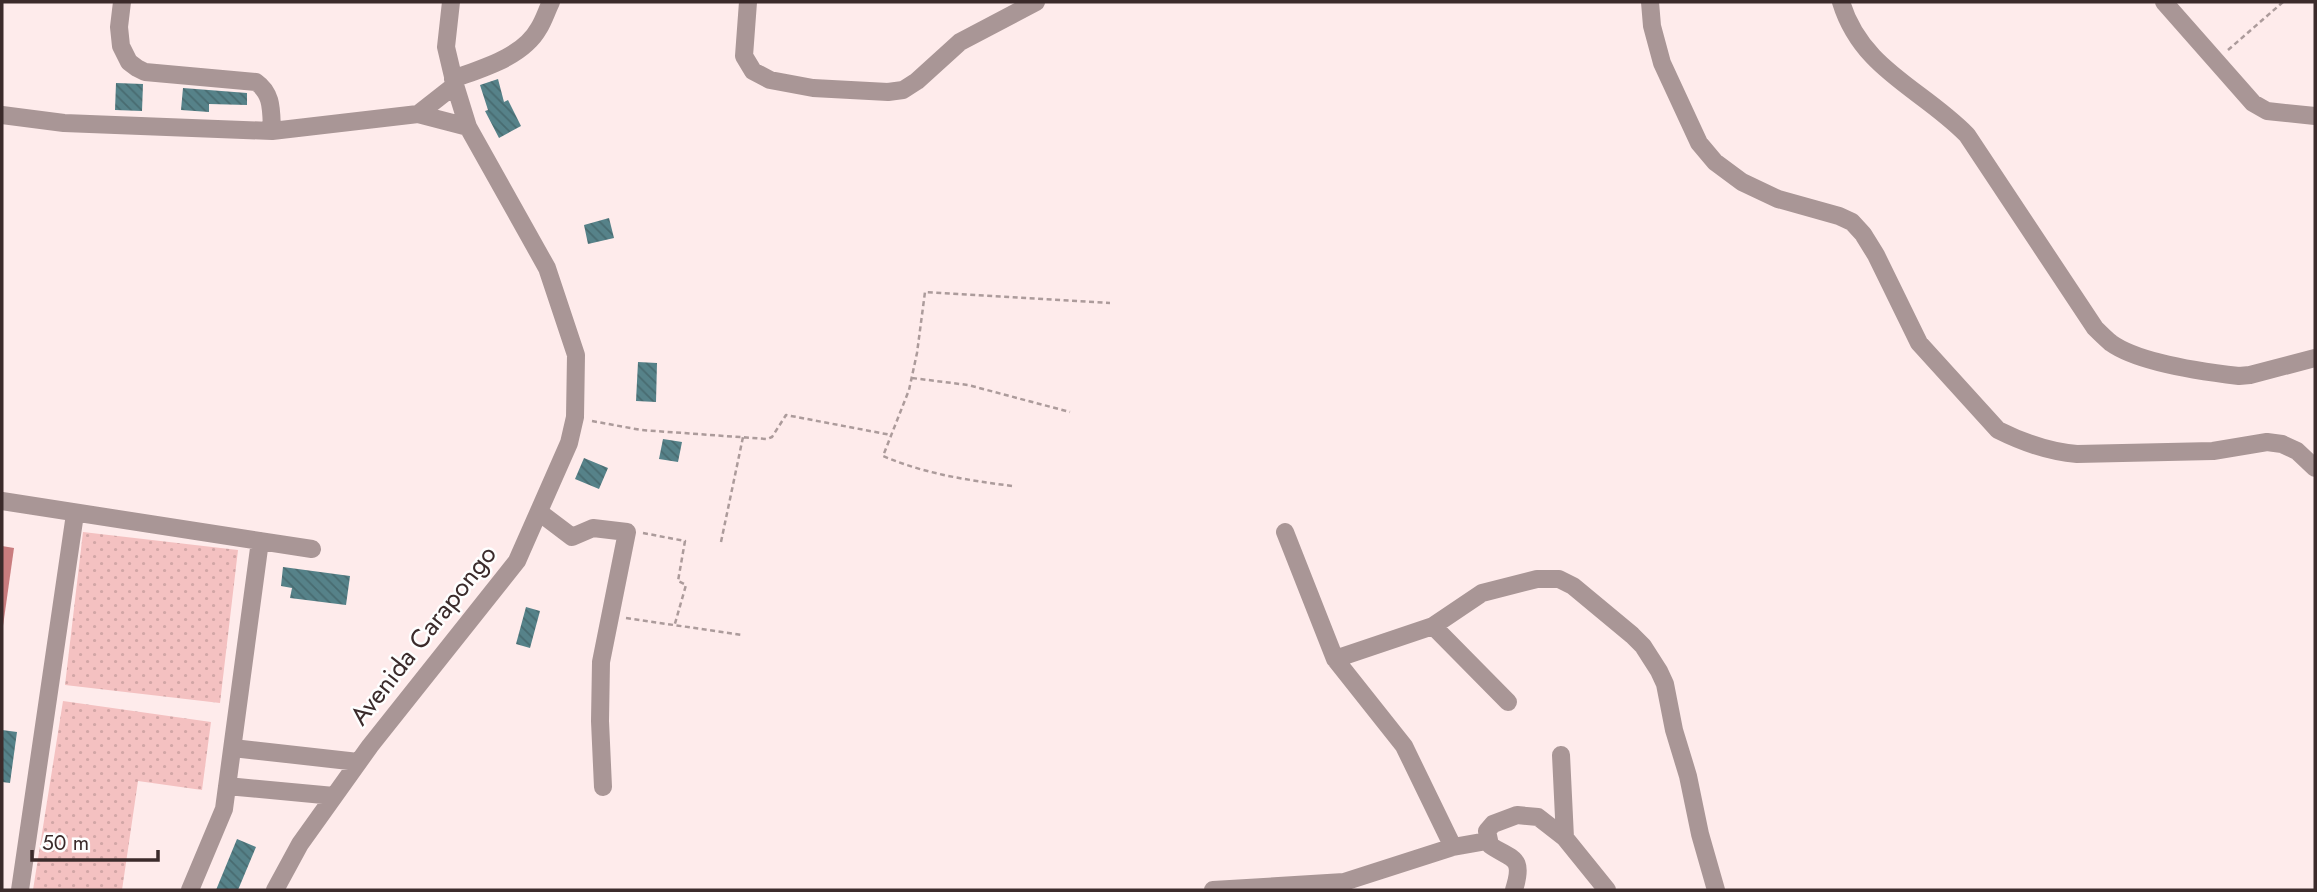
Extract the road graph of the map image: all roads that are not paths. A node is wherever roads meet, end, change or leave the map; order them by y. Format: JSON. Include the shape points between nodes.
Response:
{"nodes":[{"id":1,"x":122,"y":2,"type":"edge"},
{"id":2,"x":451,"y":2,"type":"edge"},
{"id":3,"x":551,"y":2,"type":"edge"},
{"id":4,"x":748,"y":2,"type":"edge"},
{"id":5,"x":1036,"y":2,"type":"edge"},
{"id":6,"x":1650,"y":2,"type":"edge"},
{"id":7,"x":1841,"y":2,"type":"edge"},
{"id":8,"x":2164,"y":2,"type":"edge"},
{"id":9,"x":454,"y":82,"type":"junction"},
{"id":10,"x":418,"y":114,"type":"junction"},
{"id":11,"x":2,"y":115,"type":"edge"},
{"id":12,"x":2315,"y":116,"type":"edge"},
{"id":13,"x":468,"y":127,"type":"junction"},
{"id":14,"x":272,"y":131,"type":"junction"},
{"id":15,"x":2315,"y":358,"type":"edge"},
{"id":16,"x":2315,"y":468,"type":"edge"},
{"id":17,"x":2,"y":501,"type":"edge"},
{"id":18,"x":539,"y":512,"type":"junction"},
{"id":19,"x":75,"y":514,"type":"junction"},
{"id":20,"x":1285,"y":532,"type":"dead end"},
{"id":21,"x":260,"y":541,"type":"junction"},
{"id":22,"x":312,"y":549,"type":"dead end"},
{"id":23,"x":1433,"y":626,"type":"junction"},
{"id":24,"x":1335,"y":659,"type":"junction"},
{"id":25,"x":1508,"y":702,"type":"dead end"},
{"id":26,"x":233,"y":748,"type":"junction"},
{"id":27,"x":1561,"y":755,"type":"dead end"},
{"id":28,"x":358,"y":762,"type":"junction"},
{"id":29,"x":227,"y":786,"type":"junction"},
{"id":30,"x":603,"y":787,"type":"dead end"},
{"id":31,"x":334,"y":796,"type":"junction"},
{"id":32,"x":1565,"y":838,"type":"junction"},
{"id":33,"x":1488,"y":841,"type":"junction"},
{"id":34,"x":1453,"y":847,"type":"junction"},
{"id":35,"x":1345,"y":886,"type":"edge"},
{"id":36,"x":20,"y":890,"type":"edge"},
{"id":37,"x":190,"y":890,"type":"edge"},
{"id":38,"x":275,"y":890,"type":"edge"},
{"id":39,"x":1213,"y":890,"type":"edge"},
{"id":40,"x":1514,"y":890,"type":"edge"},
{"id":41,"x":1607,"y":890,"type":"edge"},
{"id":42,"x":1716,"y":890,"type":"edge"}],
"edges":[{"from":1,"to":14,"type":"street","via":[[121,46],[130,62],[145,72],[256,82],[270,99]]},
{"from":2,"to":9,"type":"street","name":"Avenida Carapongo","via":[[446,47]]},
{"from":3,"to":9,"type":"street","via":[[538,30],[524,46]]},
{"from":4,"to":5,"type":"street","via":[[744,56],[753,71],[770,80],[813,88],[888,92],[903,90],[960,43]]},
{"from":6,"to":16,"type":"street","via":[[1662,63],[1699,143],[1742,182],[1778,200],[1852,222],[1876,255],[1919,343],[1998,430],[2077,454],[2213,451],[2267,442],[2297,451]]},
{"from":7,"to":15,"type":"street","via":[[1855,36],[1878,64],[1967,135],[2095,328],[2112,343],[2169,364],[2239,376]]},
{"from":8,"to":12,"type":"street","via":[[2253,103],[2267,111]]},
{"from":9,"to":10,"type":"street"},
{"from":9,"to":13,"type":"street","name":"Avenida Carapongo"},
{"from":10,"to":13,"type":"street"},
{"from":10,"to":14,"type":"street"},
{"from":11,"to":14,"type":"street","via":[[64,123]]},
{"from":13,"to":18,"type":"street","name":"Avenida Carapongo","via":[[547,268],[576,355],[575,417],[569,443]]},
{"from":17,"to":19,"type":"street"},
{"from":18,"to":28,"type":"street","name":"Avenida Carapongo","via":[[517,561]]},
{"from":18,"to":30,"type":"street","via":[[572,537],[593,527],[627,532],[601,662]]},
{"from":19,"to":21,"type":"street"},
{"from":19,"to":36,"type":"street"},
{"from":20,"to":24,"type":"street"},
{"from":21,"to":22,"type":"street"},
{"from":21,"to":26,"type":"street"},
{"from":23,"to":24,"type":"street"},
{"from":23,"to":25,"type":"street"},
{"from":23,"to":42,"type":"street","via":[[1482,593],[1548,578],[1573,586],[1632,635],[1665,684]]},
{"from":24,"to":34,"type":"street","via":[[1404,746]]},
{"from":26,"to":28,"type":"street"},
{"from":26,"to":29,"type":"street"},
{"from":27,"to":32,"type":"street"},
{"from":28,"to":31,"type":"street","name":"Avenida Carapongo"},
{"from":29,"to":31,"type":"street"},
{"from":29,"to":37,"type":"street","via":[[225,809]]},
{"from":31,"to":38,"type":"street","name":"Avenida Carapongo"},
{"from":32,"to":33,"type":"street","via":[[1544,820],[1524,814],[1493,824],[1487,831]]},
{"from":32,"to":41,"type":"street"},
{"from":33,"to":34,"type":"street"},
{"from":33,"to":40,"type":"street","via":[[1513,859],[1518,873]]},
{"from":34,"to":35,"type":"street"},
{"from":35,"to":39,"type":"street"}]}
